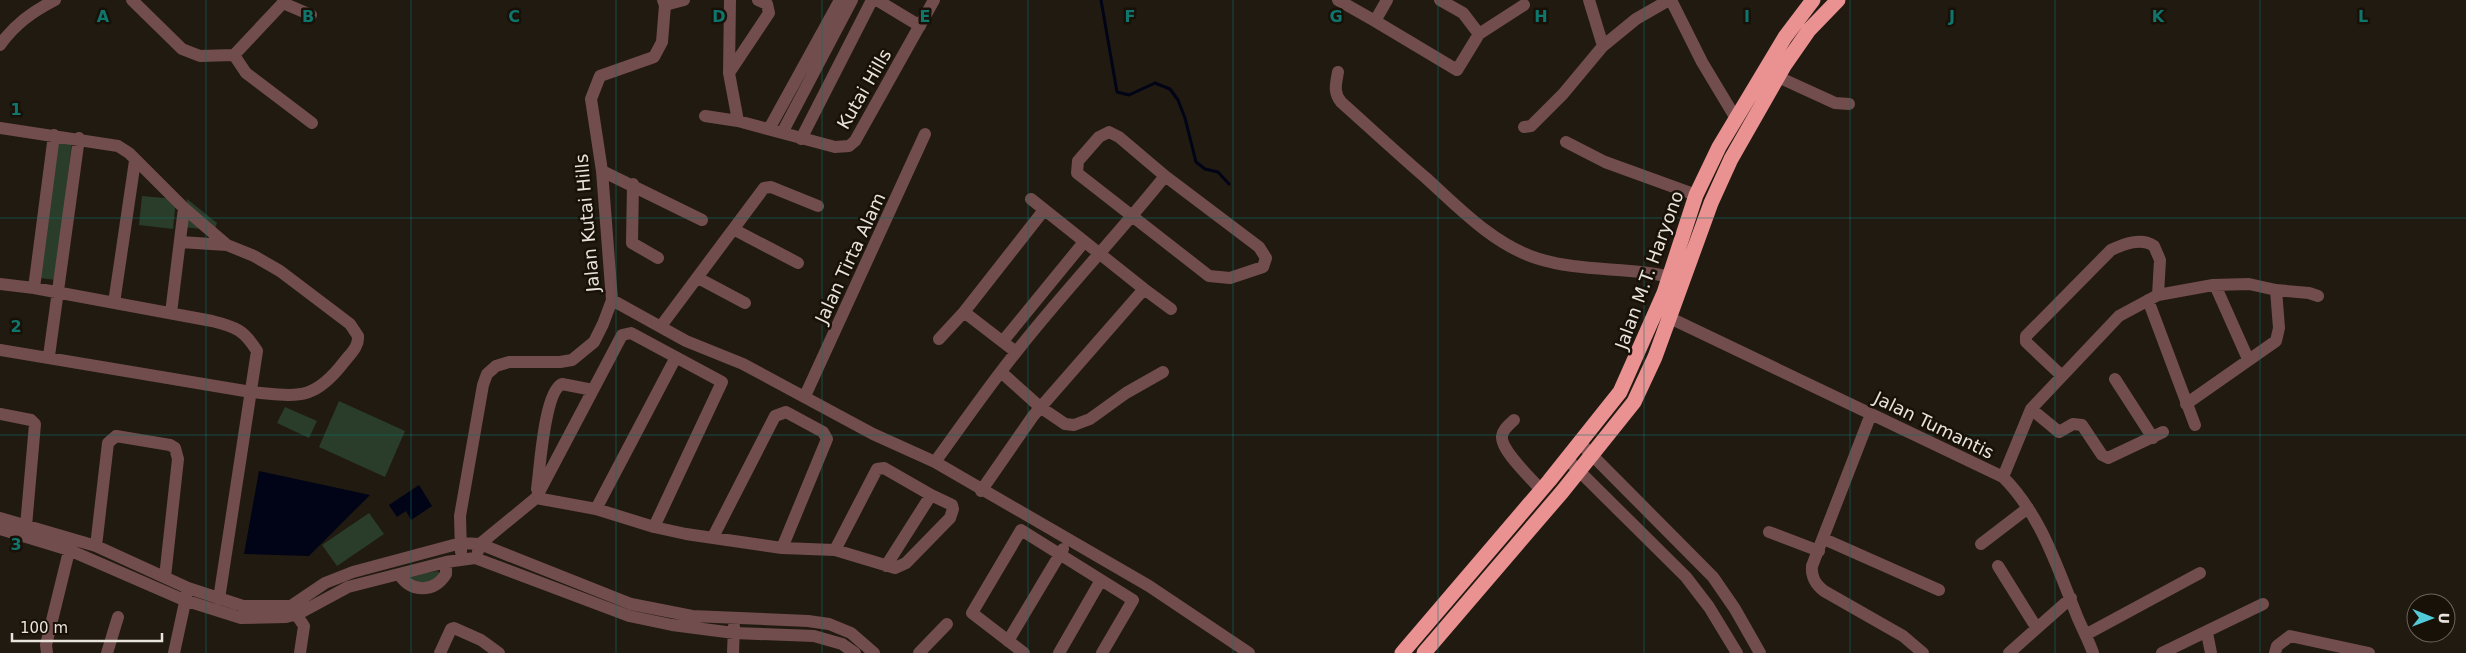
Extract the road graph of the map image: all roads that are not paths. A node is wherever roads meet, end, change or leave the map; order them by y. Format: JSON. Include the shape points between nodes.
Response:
{"nodes":[{"id":1,"x":55,"y":0,"type":"edge"},
{"id":2,"x":132,"y":0,"type":"edge"},
{"id":3,"x":684,"y":0,"type":"edge"},
{"id":4,"x":730,"y":0,"type":"edge"},
{"id":5,"x":758,"y":0,"type":"edge"},
{"id":6,"x":840,"y":0,"type":"edge"},
{"id":7,"x":852,"y":0,"type":"edge"},
{"id":8,"x":872,"y":0,"type":"edge"},
{"id":9,"x":877,"y":0,"type":"edge"},
{"id":10,"x":934,"y":0,"type":"edge"},
{"id":11,"x":1338,"y":0,"type":"edge"},
{"id":12,"x":1387,"y":0,"type":"edge"},
{"id":13,"x":1440,"y":0,"type":"edge"},
{"id":14,"x":1466,"y":0,"type":"edge"},
{"id":15,"x":1589,"y":0,"type":"edge"},
{"id":16,"x":1670,"y":0,"type":"edge"},
{"id":17,"x":1813,"y":0,"type":"edge"},
{"id":18,"x":1838,"y":0,"type":"edge"},
{"id":19,"x":283,"y":1,"type":"edge"},
{"id":20,"x":664,"y":2,"type":"edge"},
{"id":21,"x":1524,"y":5,"type":"dead end"},
{"id":22,"x":1463,"y":13,"type":"junction"},
{"id":23,"x":311,"y":16,"type":"dead end"},
{"id":24,"x":1375,"y":21,"type":"junction"},
{"id":25,"x":920,"y":26,"type":"junction"},
{"id":26,"x":1479,"y":34,"type":"junction"},
{"id":27,"x":0,"y":45,"type":"edge"},
{"id":28,"x":1603,"y":46,"type":"junction"},
{"id":29,"x":234,"y":55,"type":"junction"},
{"id":30,"x":1338,"y":72,"type":"dead end"},
{"id":31,"x":729,"y":73,"type":"junction"},
{"id":32,"x":1778,"y":77,"type":"junction"},
{"id":33,"x":1849,"y":104,"type":"dead end"},
{"id":34,"x":704,"y":116,"type":"dead end"},
{"id":35,"x":1735,"y":117,"type":"junction"},
{"id":36,"x":738,"y":121,"type":"junction"},
{"id":37,"x":312,"y":123,"type":"dead end"},
{"id":38,"x":1524,"y":127,"type":"dead end"},
{"id":39,"x":0,"y":128,"type":"edge"},
{"id":40,"x":769,"y":130,"type":"junction"},
{"id":41,"x":782,"y":133,"type":"junction"},
{"id":42,"x":925,"y":134,"type":"dead end"},
{"id":43,"x":54,"y":135,"type":"junction"},
{"id":44,"x":79,"y":138,"type":"junction"},
{"id":45,"x":800,"y":139,"type":"junction"},
{"id":46,"x":1566,"y":142,"type":"dead end"},
{"id":47,"x":135,"y":161,"type":"junction"},
{"id":48,"x":602,"y":170,"type":"junction"},
{"id":49,"x":1165,"y":176,"type":"junction"},
{"id":50,"x":634,"y":184,"type":"junction"},
{"id":51,"x":1696,"y":195,"type":"junction"},
{"id":52,"x":1031,"y":199,"type":"dead end"},
{"id":53,"x":818,"y":206,"type":"dead end"},
{"id":54,"x":184,"y":208,"type":"junction"},
{"id":55,"x":1044,"y":210,"type":"junction"},
{"id":56,"x":1133,"y":215,"type":"junction"},
{"id":57,"x":702,"y":220,"type":"dead end"},
{"id":58,"x":735,"y":230,"type":"junction"},
{"id":59,"x":180,"y":242,"type":"junction"},
{"id":60,"x":1084,"y":242,"type":"junction"},
{"id":61,"x":227,"y":244,"type":"junction"},
{"id":62,"x":1098,"y":253,"type":"junction"},
{"id":63,"x":658,"y":258,"type":"dead end"},
{"id":64,"x":798,"y":263,"type":"dead end"},
{"id":65,"x":698,"y":278,"type":"junction"},
{"id":66,"x":1676,"y":279,"type":"junction"},
{"id":67,"x":0,"y":284,"type":"edge"},
{"id":68,"x":2215,"y":285,"type":"junction"},
{"id":69,"x":34,"y":288,"type":"junction"},
{"id":70,"x":1144,"y":289,"type":"junction"},
{"id":71,"x":2276,"y":290,"type":"junction"},
{"id":72,"x":59,"y":293,"type":"junction"},
{"id":73,"x":2318,"y":296,"type":"dead end"},
{"id":74,"x":2153,"y":298,"type":"junction"},
{"id":75,"x":612,"y":300,"type":"junction"},
{"id":76,"x":745,"y":302,"type":"dead end"},
{"id":77,"x":114,"y":303,"type":"junction"},
{"id":78,"x":1171,"y":309,"type":"dead end"},
{"id":79,"x":964,"y":312,"type":"junction"},
{"id":80,"x":171,"y":313,"type":"junction"},
{"id":81,"x":1670,"y":318,"type":"junction"},
{"id":82,"x":661,"y":326,"type":"junction"},
{"id":83,"x":939,"y":339,"type":"dead end"},
{"id":84,"x":1003,"y":341,"type":"junction"},
{"id":85,"x":0,"y":350,"type":"edge"},
{"id":86,"x":1016,"y":352,"type":"junction"},
{"id":87,"x":49,"y":356,"type":"junction"},
{"id":88,"x":676,"y":356,"type":"junction"},
{"id":89,"x":2248,"y":360,"type":"junction"},
{"id":90,"x":1001,"y":372,"type":"junction"},
{"id":91,"x":1163,"y":372,"type":"dead end"},
{"id":92,"x":2062,"y":376,"type":"junction"},
{"id":93,"x":2115,"y":380,"type":"dead end"},
{"id":94,"x":593,"y":390,"type":"junction"},
{"id":95,"x":251,"y":392,"type":"junction"},
{"id":96,"x":805,"y":396,"type":"junction"},
{"id":97,"x":2186,"y":404,"type":"junction"},
{"id":98,"x":1040,"y":407,"type":"junction"},
{"id":99,"x":2031,"y":409,"type":"junction"},
{"id":100,"x":0,"y":414,"type":"edge"},
{"id":101,"x":1870,"y":414,"type":"junction"},
{"id":102,"x":1514,"y":420,"type":"dead end"},
{"id":103,"x":2195,"y":425,"type":"dead end"},
{"id":104,"x":1580,"y":444,"type":"junction"},
{"id":105,"x":1592,"y":454,"type":"junction"},
{"id":106,"x":1567,"y":459,"type":"junction"},
{"id":107,"x":935,"y":462,"type":"junction"},
{"id":108,"x":1578,"y":471,"type":"junction"},
{"id":109,"x":2003,"y":477,"type":"junction"},
{"id":110,"x":1541,"y":490,"type":"junction"},
{"id":111,"x":981,"y":491,"type":"junction"},
{"id":112,"x":932,"y":495,"type":"junction"},
{"id":113,"x":1632,"y":495,"type":"junction"},
{"id":114,"x":536,"y":498,"type":"junction"},
{"id":115,"x":2028,"y":508,"type":"junction"},
{"id":116,"x":596,"y":509,"type":"junction"},
{"id":117,"x":1619,"y":510,"type":"junction"},
{"id":118,"x":0,"y":518,"type":"edge"},
{"id":119,"x":26,"y":526,"type":"junction"},
{"id":120,"x":654,"y":527,"type":"junction"},
{"id":121,"x":0,"y":529,"type":"edge"},
{"id":122,"x":1769,"y":532,"type":"dead end"},
{"id":123,"x":713,"y":537,"type":"junction"},
{"id":124,"x":1824,"y":539,"type":"junction"},
{"id":125,"x":1068,"y":540,"type":"junction"},
{"id":126,"x":461,"y":543,"type":"junction"},
{"id":127,"x":71,"y":544,"type":"junction"},
{"id":128,"x":480,"y":544,"type":"junction"},
{"id":129,"x":1980,"y":544,"type":"dead end"},
{"id":130,"x":96,"y":546,"type":"junction"},
{"id":131,"x":782,"y":548,"type":"junction"},
{"id":132,"x":835,"y":550,"type":"junction"},
{"id":133,"x":1819,"y":551,"type":"junction"},
{"id":134,"x":1059,"y":555,"type":"junction"},
{"id":135,"x":475,"y":558,"type":"junction"},
{"id":136,"x":462,"y":559,"type":"junction"},
{"id":137,"x":446,"y":562,"type":"junction"},
{"id":138,"x":1699,"y":562,"type":"junction"},
{"id":139,"x":886,"y":566,"type":"junction"},
{"id":140,"x":1998,"y":566,"type":"dead end"},
{"id":141,"x":2200,"y":573,"type":"dead end"},
{"id":142,"x":399,"y":574,"type":"junction"},
{"id":143,"x":165,"y":577,"type":"junction"},
{"id":144,"x":1686,"y":577,"type":"junction"},
{"id":145,"x":1100,"y":580,"type":"junction"},
{"id":146,"x":1939,"y":590,"type":"dead end"},
{"id":147,"x":186,"y":594,"type":"junction"},
{"id":148,"x":2071,"y":598,"type":"junction"},
{"id":149,"x":219,"y":599,"type":"junction"},
{"id":150,"x":2263,"y":604,"type":"dead end"},
{"id":151,"x":294,"y":610,"type":"junction"},
{"id":152,"x":118,"y":617,"type":"dead end"},
{"id":153,"x":734,"y":619,"type":"junction"},
{"id":154,"x":947,"y":624,"type":"dead end"},
{"id":155,"x":2036,"y":627,"type":"junction"},
{"id":156,"x":734,"y":633,"type":"junction"},
{"id":157,"x":851,"y":633,"type":"junction"},
{"id":158,"x":2206,"y":633,"type":"junction"},
{"id":159,"x":2087,"y":634,"type":"junction"},
{"id":160,"x":1008,"y":640,"type":"junction"},
{"id":161,"x":842,"y":644,"type":"junction"},
{"id":162,"x":46,"y":653,"type":"edge"},
{"id":163,"x":108,"y":653,"type":"edge"},
{"id":164,"x":174,"y":653,"type":"edge"},
{"id":165,"x":300,"y":653,"type":"edge"},
{"id":166,"x":440,"y":653,"type":"edge"},
{"id":167,"x":498,"y":653,"type":"edge"},
{"id":168,"x":733,"y":653,"type":"edge"},
{"id":169,"x":855,"y":653,"type":"edge"},
{"id":170,"x":874,"y":653,"type":"edge"},
{"id":171,"x":919,"y":653,"type":"edge"},
{"id":172,"x":1024,"y":653,"type":"edge"},
{"id":173,"x":1059,"y":653,"type":"edge"},
{"id":174,"x":1102,"y":653,"type":"edge"},
{"id":175,"x":1249,"y":653,"type":"edge"},
{"id":176,"x":1402,"y":653,"type":"edge"},
{"id":177,"x":1424,"y":653,"type":"edge"},
{"id":178,"x":1737,"y":653,"type":"edge"},
{"id":179,"x":1760,"y":653,"type":"edge"},
{"id":180,"x":1923,"y":653,"type":"edge"},
{"id":181,"x":2009,"y":653,"type":"edge"},
{"id":182,"x":2093,"y":653,"type":"edge"},
{"id":183,"x":2162,"y":653,"type":"edge"},
{"id":184,"x":2211,"y":653,"type":"edge"},
{"id":185,"x":2274,"y":653,"type":"edge"},
{"id":186,"x":2369,"y":653,"type":"edge"}],
"edges":[{"from":1,"to":27,"type":"street","via":[[29,14],[11,29]]},
{"from":2,"to":29,"type":"street","via":[[182,49],[200,56]]},
{"from":3,"to":20,"type":"street"},
{"from":4,"to":31,"type":"street"},
{"from":5,"to":31,"type":"street","via":[[767,4],[769,13]]},
{"from":6,"to":40,"type":"street"},
{"from":7,"to":41,"type":"street"},
{"from":8,"to":45,"type":"street"},
{"from":9,"to":25,"type":"street"},
{"from":10,"to":25,"type":"street","name":"Kutai Hills"},
{"from":11,"to":24,"type":"street"},
{"from":12,"to":24,"type":"street"},
{"from":13,"to":22,"type":"street"},
{"from":14,"to":22,"type":"street"},
{"from":15,"to":28,"type":"street"},
{"from":16,"to":28,"type":"street","via":[[1636,19]]},
{"from":16,"to":35,"type":"street"},
{"from":17,"to":35,"type":"highway","name":"Jalan M.T. Haryono","via":[[1785,37]]},
{"from":18,"to":32,"type":"highway","name":"Jalan M.T. Haryono","via":[[1809,30]]},
{"from":19,"to":23,"type":"street"},
{"from":19,"to":29,"type":"street"},
{"from":20,"to":48,"type":"street","name":"Jalan Kutai Hills","via":[[662,42],[654,57],[607,72],[595,85],[591,98]]},
{"from":21,"to":26,"type":"street"},
{"from":22,"to":26,"type":"street"},
{"from":24,"to":26,"type":"street","via":[[1456,70]]},
{"from":25,"to":45,"type":"street","name":"Kutai Hills","via":[[855,142],[835,147]]},
{"from":28,"to":38,"type":"street","via":[[1563,94],[1531,126]]},
{"from":29,"to":37,"type":"street","via":[[246,73]]},
{"from":30,"to":66,"type":"street","via":[[1335,87],[1340,102],[1461,210],[1522,253],[1571,266]]},
{"from":31,"to":36,"type":"street"},
{"from":32,"to":33,"type":"street","via":[[1835,103]]},
{"from":32,"to":66,"type":"highway","name":"Jalan M.T. Haryono","via":[[1720,181]]},
{"from":34,"to":36,"type":"street","name":"Kutai Hills"},
{"from":35,"to":51,"type":"highway","name":"Jalan M.T. Haryono"},
{"from":36,"to":40,"type":"street","name":"Kutai Hills"},
{"from":39,"to":43,"type":"street"},
{"from":40,"to":41,"type":"street","name":"Kutai Hills"},
{"from":41,"to":45,"type":"street","name":"Kutai Hills"},
{"from":42,"to":96,"type":"street","name":"Jalan Tirta Alam"},
{"from":43,"to":44,"type":"street"},
{"from":43,"to":69,"type":"street"},
{"from":44,"to":47,"type":"street","via":[[118,146]]},
{"from":44,"to":72,"type":"street"},
{"from":46,"to":51,"type":"street","via":[[1606,162]]},
{"from":47,"to":54,"type":"street"},
{"from":47,"to":77,"type":"street"},
{"from":48,"to":50,"type":"street"},
{"from":48,"to":75,"type":"street","name":"Jalan Kutai Hills"},
{"from":49,"to":56,"type":"street"},
{"from":49,"to":56,"type":"street","via":[[1112,133],[1099,137],[1078,161],[1077,173]]},
{"from":49,"to":56,"type":"street","via":[[1258,247],[1264,253],[1266,263],[1263,267],[1222,279],[1209,276]]},
{"from":50,"to":57,"type":"street"},
{"from":50,"to":63,"type":"street","via":[[632,243]]},
{"from":51,"to":66,"type":"highway","name":"Jalan M.T. Haryono"},
{"from":52,"to":55,"type":"street"},
{"from":53,"to":58,"type":"street","via":[[767,187]]},
{"from":54,"to":59,"type":"street"},
{"from":54,"to":61,"type":"street"},
{"from":55,"to":60,"type":"street"},
{"from":55,"to":79,"type":"street"},
{"from":56,"to":62,"type":"street"},
{"from":58,"to":64,"type":"street"},
{"from":58,"to":65,"type":"street"},
{"from":59,"to":61,"type":"street"},
{"from":59,"to":80,"type":"street"},
{"from":60,"to":62,"type":"street"},
{"from":60,"to":84,"type":"street"},
{"from":61,"to":95,"type":"street","via":[[280,271],[350,324],[358,336],[357,346],[329,381],[311,392],[290,396]]},
{"from":62,"to":70,"type":"street"},
{"from":62,"to":86,"type":"street"},
{"from":65,"to":76,"type":"street"},
{"from":65,"to":82,"type":"street"},
{"from":66,"to":81,"type":"highway","name":"Jalan M.T. Haryono"},
{"from":66,"to":104,"type":"highway","name":"Jalan M.T. Haryono","via":[[1620,392]]},
{"from":67,"to":69,"type":"street"},
{"from":68,"to":71,"type":"street","via":[[2249,284]]},
{"from":68,"to":74,"type":"street"},
{"from":68,"to":89,"type":"street"},
{"from":69,"to":72,"type":"street"},
{"from":70,"to":78,"type":"street"},
{"from":70,"to":98,"type":"street"},
{"from":71,"to":73,"type":"street","via":[[2309,292]]},
{"from":71,"to":89,"type":"street","via":[[2279,334],[2276,341]]},
{"from":72,"to":77,"type":"street"},
{"from":72,"to":87,"type":"street"},
{"from":74,"to":92,"type":"street","via":[[2110,323]]},
{"from":74,"to":92,"type":"street","via":[[2160,260],[2154,246],[2147,242],[2128,243],[2111,250],[2025,338]]},
{"from":74,"to":97,"type":"street"},
{"from":75,"to":82,"type":"street"},
{"from":75,"to":126,"type":"street","name":"Jalan Kutai Hills","via":[[594,342],[572,360],[510,362],[496,366],[487,374],[460,516]]},
{"from":77,"to":80,"type":"street"},
{"from":79,"to":83,"type":"street"},
{"from":79,"to":84,"type":"street"},
{"from":80,"to":95,"type":"street","via":[[234,327],[245,333],[257,351]]},
{"from":81,"to":101,"type":"street","name":"Jalan Tumantis"},
{"from":81,"to":105,"type":"highway","name":"Jalan M.T. Haryono","via":[[1642,388],[1624,417]]},
{"from":82,"to":96,"type":"street","via":[[686,341],[744,364]]},
{"from":84,"to":86,"type":"street"},
{"from":85,"to":87,"type":"street"},
{"from":86,"to":90,"type":"street"},
{"from":87,"to":95,"type":"street"},
{"from":88,"to":94,"type":"street","via":[[625,333]]},
{"from":88,"to":116,"type":"street"},
{"from":88,"to":120,"type":"street","via":[[722,384]]},
{"from":89,"to":97,"type":"street"},
{"from":90,"to":98,"type":"street"},
{"from":90,"to":107,"type":"street"},
{"from":91,"to":98,"type":"street","via":[[1081,424],[1066,424]]},
{"from":92,"to":99,"type":"street"},
{"from":93,"to":99,"type":"street","via":[[2158,435],[2112,457],[2105,457],[2082,425],[2072,424],[2059,432]]},
{"from":94,"to":114,"type":"street"},
{"from":94,"to":114,"type":"street","via":[[562,384],[553,395]]},
{"from":95,"to":149,"type":"street"},
{"from":96,"to":107,"type":"street","via":[[873,434]]},
{"from":97,"to":103,"type":"street"},
{"from":98,"to":111,"type":"street"},
{"from":99,"to":109,"type":"street"},
{"from":100,"to":119,"type":"street","via":[[35,424]]},
{"from":101,"to":109,"type":"street","name":"Jalan Tumantis"},
{"from":101,"to":124,"type":"street"},
{"from":102,"to":110,"type":"street","via":[[1505,429],[1502,441]]},
{"from":104,"to":105,"type":"street"},
{"from":104,"to":106,"type":"highway","name":"Jalan M.T. Haryono"},
{"from":105,"to":108,"type":"highway","name":"Jalan M.T. Haryono"},
{"from":105,"to":113,"type":"street"},
{"from":106,"to":108,"type":"street"},
{"from":106,"to":110,"type":"highway","name":"Jalan M.T. Haryono"},
{"from":107,"to":111,"type":"street"},
{"from":108,"to":117,"type":"street"},
{"from":108,"to":177,"type":"highway","name":"Jalan M.T. Haryono"},
{"from":109,"to":115,"type":"street","name":"Jalan Tumantis"},
{"from":110,"to":176,"type":"highway","name":"Jalan M.T. Haryono"},
{"from":111,"to":125,"type":"street"},
{"from":112,"to":132,"type":"street","via":[[884,468],[877,469]]},
{"from":112,"to":139,"type":"street"},
{"from":112,"to":139,"type":"street","via":[[952,505],[950,518],[906,562],[895,568]]},
{"from":113,"to":117,"type":"street"},
{"from":113,"to":138,"type":"street"},
{"from":114,"to":116,"type":"street"},
{"from":114,"to":128,"type":"street"},
{"from":115,"to":129,"type":"street"},
{"from":115,"to":148,"type":"street","name":"Jalan Tumantis"},
{"from":116,"to":120,"type":"street"},
{"from":117,"to":144,"type":"street"},
{"from":118,"to":119,"type":"street"},
{"from":119,"to":127,"type":"street"},
{"from":120,"to":123,"type":"street"},
{"from":121,"to":127,"type":"street"},
{"from":122,"to":133,"type":"street"},
{"from":123,"to":131,"type":"street"},
{"from":123,"to":131,"type":"street","via":[[775,416],[786,412],[823,432],[827,439]]},
{"from":124,"to":133,"type":"street"},
{"from":124,"to":146,"type":"street"},
{"from":125,"to":134,"type":"street"},
{"from":125,"to":175,"type":"street","via":[[1173,601]]},
{"from":126,"to":128,"type":"street"},
{"from":126,"to":136,"type":"street"},
{"from":126,"to":151,"type":"street","via":[[353,572],[325,583]]},
{"from":127,"to":130,"type":"street"},
{"from":127,"to":147,"type":"street"},
{"from":127,"to":162,"type":"street"},
{"from":128,"to":135,"type":"street"},
{"from":128,"to":153,"type":"street","via":[[631,604],[692,616]]},
{"from":130,"to":143,"type":"street"},
{"from":130,"to":143,"type":"street","via":[[108,443],[116,436],[170,445],[175,448],[178,459]]},
{"from":131,"to":132,"type":"street"},
{"from":132,"to":139,"type":"street"},
{"from":133,"to":180,"type":"street","via":[[1811,573],[1818,586],[1903,636]]},
{"from":134,"to":145,"type":"street"},
{"from":134,"to":160,"type":"street"},
{"from":134,"to":160,"type":"street","via":[[1021,530],[972,613]]},
{"from":135,"to":136,"type":"street"},
{"from":135,"to":156,"type":"street","via":[[629,616]]},
{"from":136,"to":137,"type":"street"},
{"from":137,"to":142,"type":"street"},
{"from":137,"to":142,"type":"street","via":[[446,574],[431,588],[404,582]]},
{"from":138,"to":144,"type":"street"},
{"from":138,"to":179,"type":"street","via":[[1725,592]]},
{"from":140,"to":155,"type":"street"},
{"from":141,"to":159,"type":"street"},
{"from":142,"to":151,"type":"street","via":[[348,587]]},
{"from":143,"to":147,"type":"street"},
{"from":144,"to":178,"type":"street"},
{"from":145,"to":173,"type":"street"},
{"from":145,"to":174,"type":"street","via":[[1133,600]]},
{"from":147,"to":149,"type":"street"},
{"from":147,"to":151,"type":"street","via":[[241,618],[286,617]]},
{"from":147,"to":164,"type":"street"},
{"from":148,"to":155,"type":"street"},
{"from":148,"to":159,"type":"street","name":"Jalan Tumantis"},
{"from":149,"to":151,"type":"street","via":[[242,606]]},
{"from":150,"to":158,"type":"street"},
{"from":151,"to":165,"type":"street","via":[[304,626]]},
{"from":152,"to":163,"type":"street"},
{"from":153,"to":156,"type":"street"},
{"from":153,"to":157,"type":"street","via":[[808,621],[829,624]]},
{"from":154,"to":171,"type":"street"},
{"from":155,"to":181,"type":"street"},
{"from":156,"to":161,"type":"street","via":[[800,634]]},
{"from":156,"to":168,"type":"street"},
{"from":157,"to":161,"type":"street"},
{"from":157,"to":170,"type":"street"},
{"from":158,"to":183,"type":"street"},
{"from":158,"to":184,"type":"street"},
{"from":159,"to":182,"type":"street","name":"Jalan Tumantis"},
{"from":160,"to":172,"type":"street"},
{"from":161,"to":169,"type":"street"},
{"from":166,"to":167,"type":"street","via":[[454,628],[481,640]]},
{"from":185,"to":186,"type":"street","via":[[2277,646],[2290,636]]}]}
